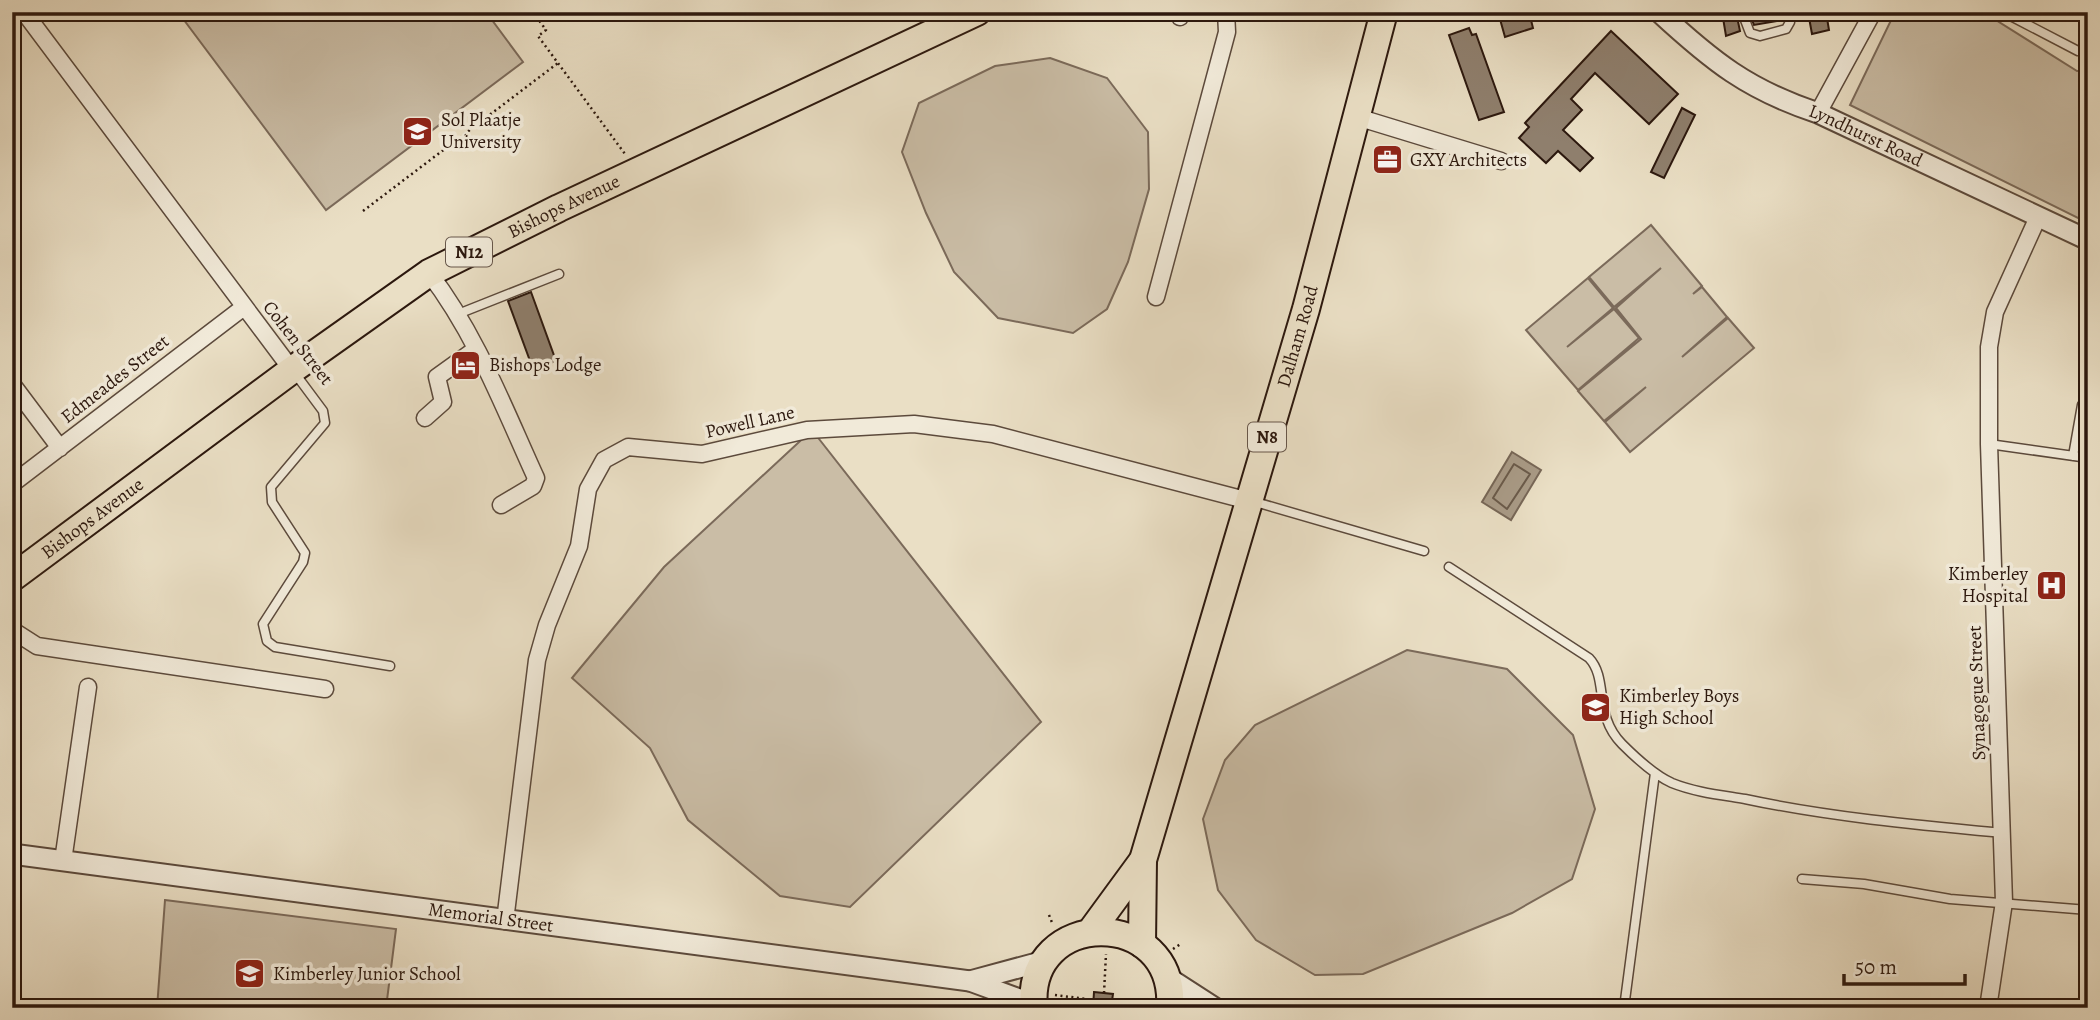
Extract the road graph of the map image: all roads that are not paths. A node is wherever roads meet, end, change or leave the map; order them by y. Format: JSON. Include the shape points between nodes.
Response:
{"nodes":[{"id":1,"x":24,"y":12,"type":"edge"},
{"id":2,"x":977,"y":12,"type":"edge"},
{"id":3,"x":1226,"y":12,"type":"edge"},
{"id":4,"x":1384,"y":12,"type":"edge"},
{"id":5,"x":1659,"y":12,"type":"edge"},
{"id":6,"x":1742,"y":12,"type":"edge"},
{"id":7,"x":1790,"y":12,"type":"edge"},
{"id":8,"x":1873,"y":12,"type":"edge"},
{"id":9,"x":2003,"y":12,"type":"edge"},
{"id":10,"x":2078,"y":51,"type":"dead end"},
{"id":11,"x":1818,"y":113,"type":"junction"},
{"id":12,"x":1357,"y":117,"type":"junction"},
{"id":13,"x":1501,"y":161,"type":"dead end"},
{"id":14,"x":2038,"y":217,"type":"junction"},
{"id":15,"x":2088,"y":240,"type":"edge"},
{"id":16,"x":429,"y":273,"type":"junction"},
{"id":17,"x":559,"y":274,"type":"dead end"},
{"id":18,"x":1156,"y":297,"type":"dead end"},
{"id":19,"x":244,"y":307,"type":"junction"},
{"id":20,"x":458,"y":314,"type":"junction"},
{"id":21,"x":476,"y":349,"type":"junction"},
{"id":22,"x":292,"y":370,"type":"junction"},
{"id":23,"x":12,"y":384,"type":"edge"},
{"id":24,"x":2088,"y":399,"type":"edge"},
{"id":25,"x":425,"y":418,"type":"dead end"},
{"id":26,"x":1989,"y":444,"type":"junction"},
{"id":27,"x":60,"y":449,"type":"junction"},
{"id":28,"x":2073,"y":456,"type":"junction"},
{"id":29,"x":2088,"y":458,"type":"edge"},
{"id":30,"x":12,"y":484,"type":"edge"},
{"id":31,"x":1249,"y":501,"type":"junction"},
{"id":32,"x":501,"y":505,"type":"dead end"},
{"id":33,"x":1424,"y":551,"type":"dead end"},
{"id":34,"x":1449,"y":567,"type":"dead end"},
{"id":35,"x":12,"y":578,"type":"edge"},
{"id":36,"x":12,"y":630,"type":"edge"},
{"id":37,"x":390,"y":666,"type":"dead end"},
{"id":38,"x":88,"y":687,"type":"dead end"},
{"id":39,"x":325,"y":689,"type":"dead end"},
{"id":40,"x":1655,"y":773,"type":"junction"},
{"id":41,"x":2003,"y":833,"type":"junction"},
{"id":42,"x":12,"y":854,"type":"edge"},
{"id":43,"x":1143,"y":860,"type":"junction"},
{"id":44,"x":63,"y":861,"type":"junction"},
{"id":45,"x":1802,"y":879,"type":"dead end"},
{"id":46,"x":2004,"y":902,"type":"junction"},
{"id":47,"x":2088,"y":911,"type":"edge"},
{"id":48,"x":505,"y":921,"type":"junction"},
{"id":49,"x":1099,"y":937,"type":"junction"},
{"id":50,"x":1142,"y":944,"type":"junction"},
{"id":51,"x":1044,"y":961,"type":"junction"},
{"id":52,"x":1167,"y":977,"type":"junction"},
{"id":53,"x":970,"y":981,"type":"junction"},
{"id":54,"x":1037,"y":1001,"type":"edge"},
{"id":55,"x":1170,"y":1008,"type":"edge"},
{"id":56,"x":1215,"y":1008,"type":"edge"},
{"id":57,"x":1625,"y":1008,"type":"edge"},
{"id":58,"x":1988,"y":1008,"type":"edge"}],
"edges":[{"from":1,"to":19,"type":"street","name":"Cohen Street"},
{"from":2,"to":16,"type":"highway","name":"Bishops Avenue","number":"N12"},
{"from":3,"to":18,"type":"street","via":[[1227,32]]},
{"from":4,"to":12,"type":"highway","name":"Dalham Road","number":"N8"},
{"from":5,"to":11,"type":"street","name":"Lyndhurst Road","via":[[1727,71],[1780,100]]},
{"from":6,"to":7,"type":"lane","via":[[1746,28],[1760,36],[1786,29]]},
{"from":8,"to":11,"type":"street"},
{"from":9,"to":10,"type":"lane"},
{"from":11,"to":14,"type":"street","name":"Lyndhurst Road"},
{"from":12,"to":13,"type":"street"},
{"from":12,"to":31,"type":"highway","name":"Dalham Road","number":"N8"},
{"from":14,"to":15,"type":"street","name":"Lyndhurst Road"},
{"from":14,"to":26,"type":"street","name":"Synagogue Street","via":[[1992,323]]},
{"from":16,"to":20,"type":"street"},
{"from":16,"to":22,"type":"highway","name":"Bishops Avenue","number":"N12"},
{"from":17,"to":20,"type":"lane"},
{"from":19,"to":22,"type":"street","name":"Cohen Street"},
{"from":19,"to":27,"type":"street","name":"Edmeades Street"},
{"from":20,"to":21,"type":"street"},
{"from":21,"to":25,"type":"street","via":[[438,377],[443,402]]},
{"from":21,"to":32,"type":"street","via":[[536,478],[533,486]]},
{"from":22,"to":35,"type":"highway","name":"Bishops Avenue","number":"N12"},
{"from":22,"to":37,"type":"lane","name":"Cohen Street","via":[[323,411],[326,423],[271,487],[272,502],[305,553],[263,624],[264,635],[275,647]]},
{"from":23,"to":27,"type":"street"},
{"from":24,"to":28,"type":"lane","via":[[2082,405]]},
{"from":26,"to":28,"type":"lane"},
{"from":26,"to":41,"type":"street","name":"Synagogue Street"},
{"from":27,"to":30,"type":"street","name":"Edmeades Street"},
{"from":28,"to":29,"type":"lane"},
{"from":31,"to":33,"type":"lane"},
{"from":31,"to":43,"type":"highway","name":"Dalham Road","number":"N8"},
{"from":31,"to":48,"type":"street","name":"Powell Lane","via":[[993,434],[914,424],[807,430],[702,454],[642,446],[615,452],[604,460],[587,489],[579,546],[537,660]]},
{"from":34,"to":40,"type":"lane","via":[[1589,657],[1597,670],[1608,727]]},
{"from":36,"to":39,"type":"street","via":[[37,646]]},
{"from":38,"to":44,"type":"street"},
{"from":40,"to":41,"type":"lane","via":[[1682,786],[1775,806]]},
{"from":40,"to":57,"type":"lane"},
{"from":41,"to":46,"type":"street","name":"Synagogue Street"},
{"from":42,"to":44,"type":"street","name":"Memorial Street"},
{"from":43,"to":49,"type":"highway","name":"Dalham Road","number":"N8"},
{"from":43,"to":50,"type":"highway","name":"Dalham Road","number":"N8"},
{"from":44,"to":48,"type":"street","name":"Memorial Street"},
{"from":45,"to":46,"type":"lane"},
{"from":46,"to":47,"type":"lane"},
{"from":46,"to":58,"type":"street","name":"Synagogue Street"},
{"from":48,"to":53,"type":"street","name":"Memorial Street"},
{"from":49,"to":50,"type":"highway","via":[[1109,931]]},
{"from":49,"to":51,"type":"highway","via":[[1062,943]]},
{"from":50,"to":52,"type":"highway","via":[[1158,959]]},
{"from":51,"to":53,"type":"street","name":"Memorial Street"},
{"from":51,"to":54,"type":"highway","via":[[1034,989]]},
{"from":52,"to":55,"type":"highway"},
{"from":52,"to":56,"type":"street"},
{"from":53,"to":54,"type":"street","name":"Memorial Street"}]}
